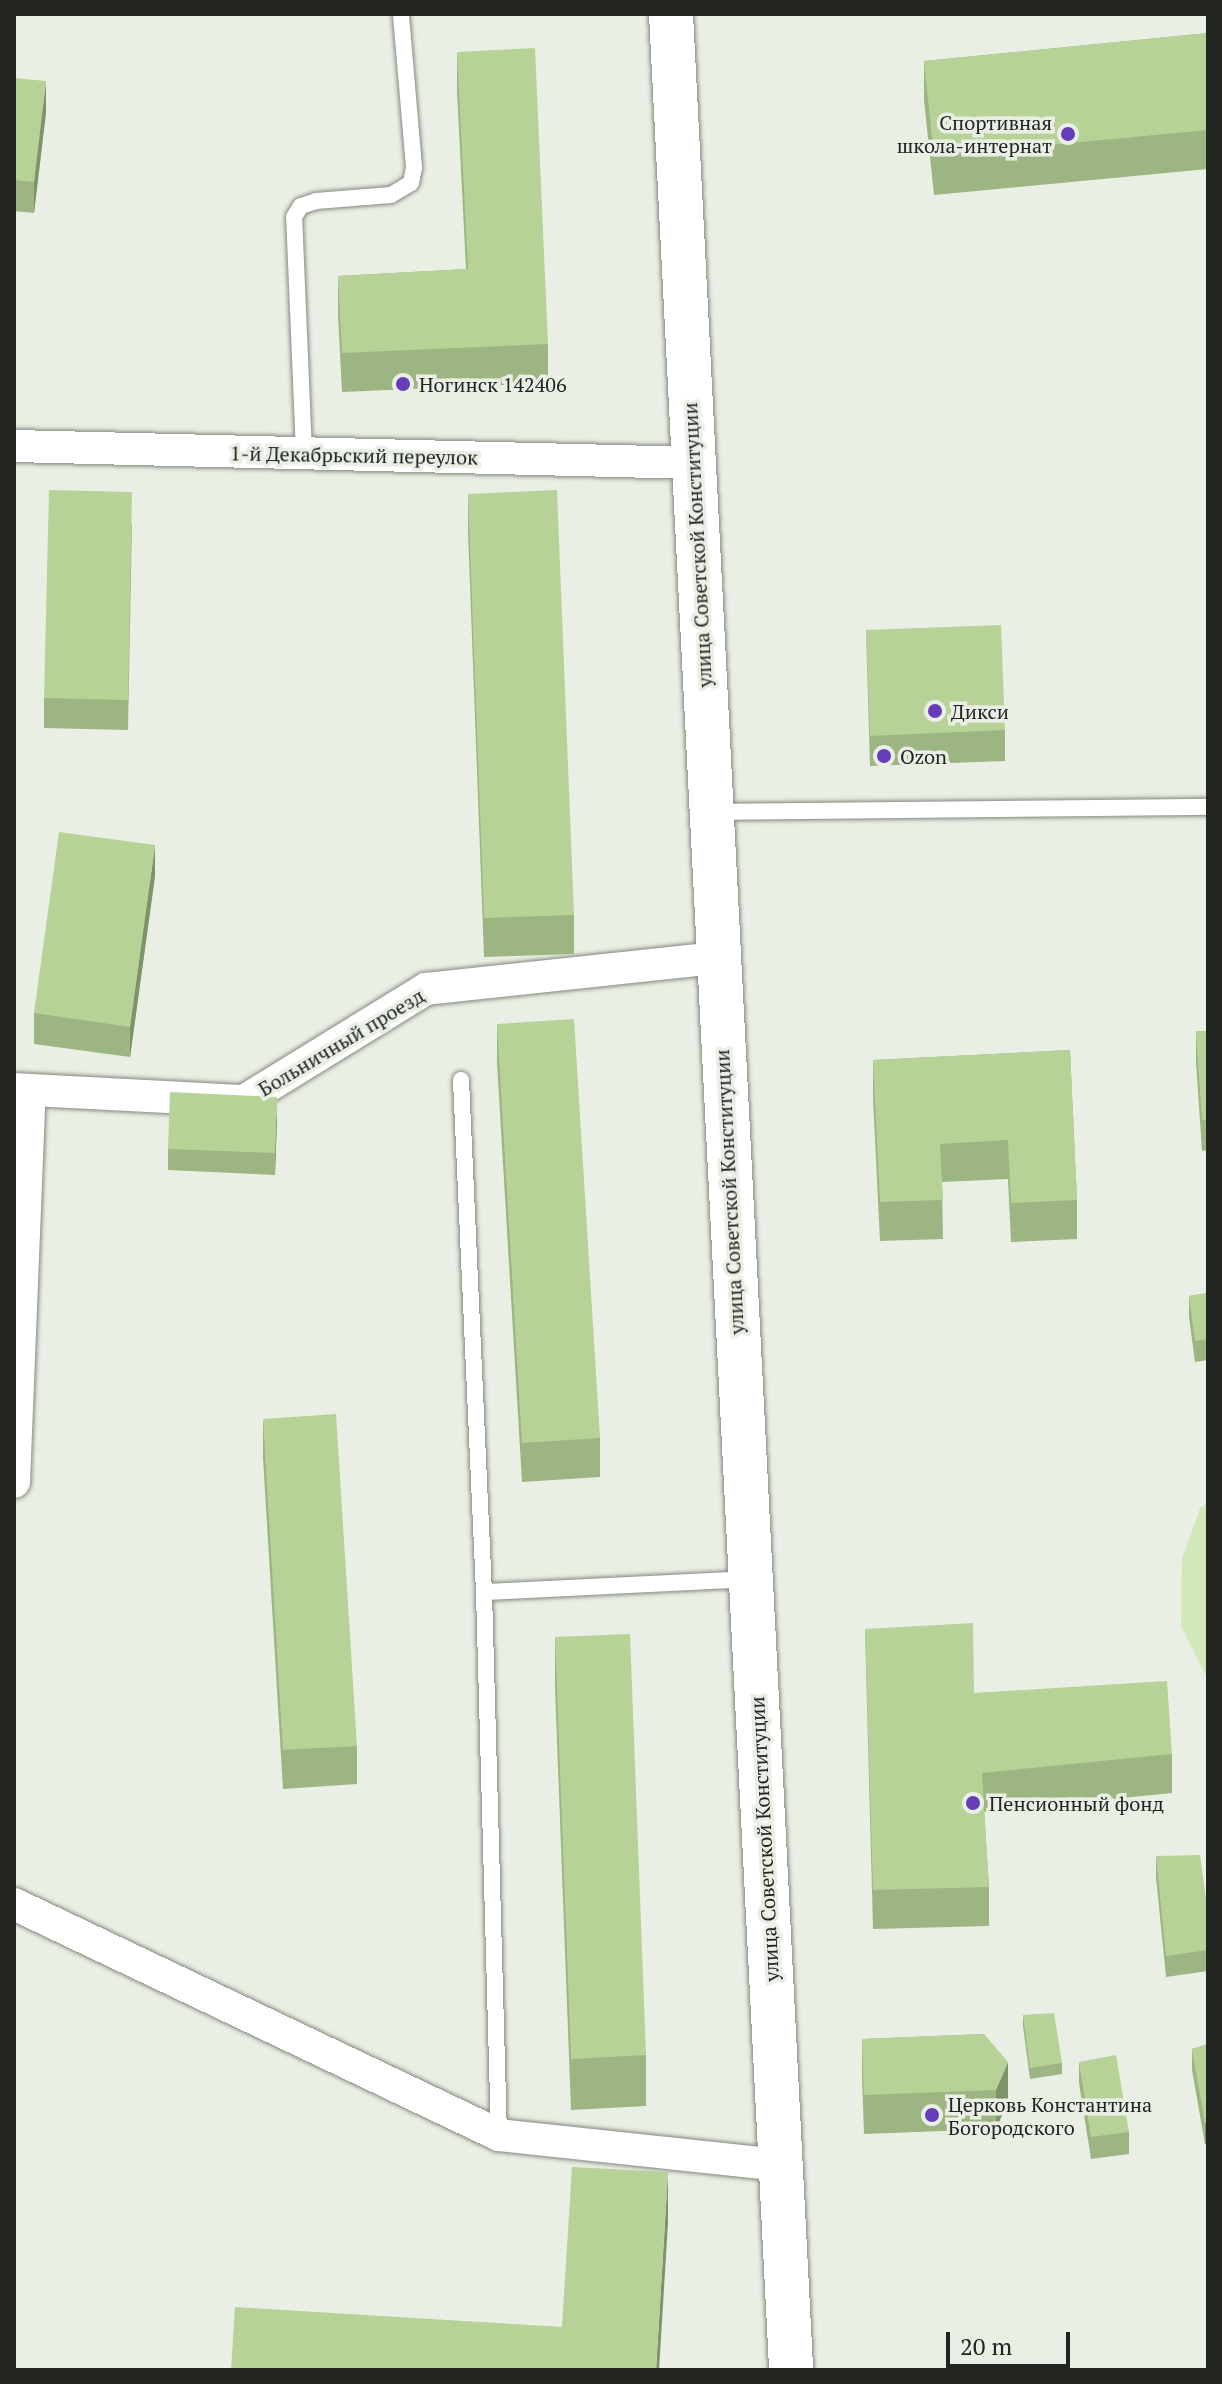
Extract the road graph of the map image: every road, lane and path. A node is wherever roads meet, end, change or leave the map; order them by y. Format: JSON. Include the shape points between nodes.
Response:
{"nodes":[{"id":1,"x":401,"y":14,"type":"edge"},
{"id":2,"x":671,"y":14,"type":"edge"},
{"id":3,"x":14,"y":446,"type":"edge"},
{"id":4,"x":304,"y":453,"type":"junction"},
{"id":5,"x":694,"y":463,"type":"junction"},
{"id":6,"x":1208,"y":807,"type":"edge"},
{"id":7,"x":709,"y":812,"type":"junction"},
{"id":8,"x":715,"y":958,"type":"junction"},
{"id":9,"x":461,"y":1080,"type":"dead end"},
{"id":10,"x":22,"y":1090,"type":"edge"},
{"id":11,"x":14,"y":1482,"type":"edge"},
{"id":12,"x":751,"y":1579,"type":"junction"},
{"id":13,"x":484,"y":1592,"type":"junction"},
{"id":14,"x":14,"y":1904,"type":"edge"},
{"id":15,"x":499,"y":2135,"type":"junction"},
{"id":16,"x":781,"y":2165,"type":"junction"},
{"id":17,"x":791,"y":2370,"type":"edge"}],
"edges":[{"from":1,"to":4,"type":"lane","via":[[411,183],[391,195],[316,201],[301,206],[294,217]]},
{"from":2,"to":5,"type":"street","name":"улица Советской Конституции"},
{"from":3,"to":4,"type":"street","name":"1-й Декабрьский переулок"},
{"from":4,"to":5,"type":"street","name":"1-й Декабрьский переулок"},
{"from":5,"to":7,"type":"street","name":"улица Советской Конституции"},
{"from":6,"to":7,"type":"lane"},
{"from":7,"to":8,"type":"street","name":"улица Советской Конституции"},
{"from":8,"to":10,"type":"street","name":"Больничный проезд","via":[[426,989],[244,1101]]},
{"from":8,"to":12,"type":"street","name":"улица Советской Конституции"},
{"from":9,"to":13,"type":"lane"},
{"from":10,"to":11,"type":"street"},
{"from":12,"to":13,"type":"lane"},
{"from":12,"to":16,"type":"street","name":"улица Советской Конституции"},
{"from":13,"to":15,"type":"lane"},
{"from":14,"to":15,"type":"street"},
{"from":15,"to":16,"type":"street"},
{"from":16,"to":17,"type":"street","name":"улица Советской Конституции"}]}
